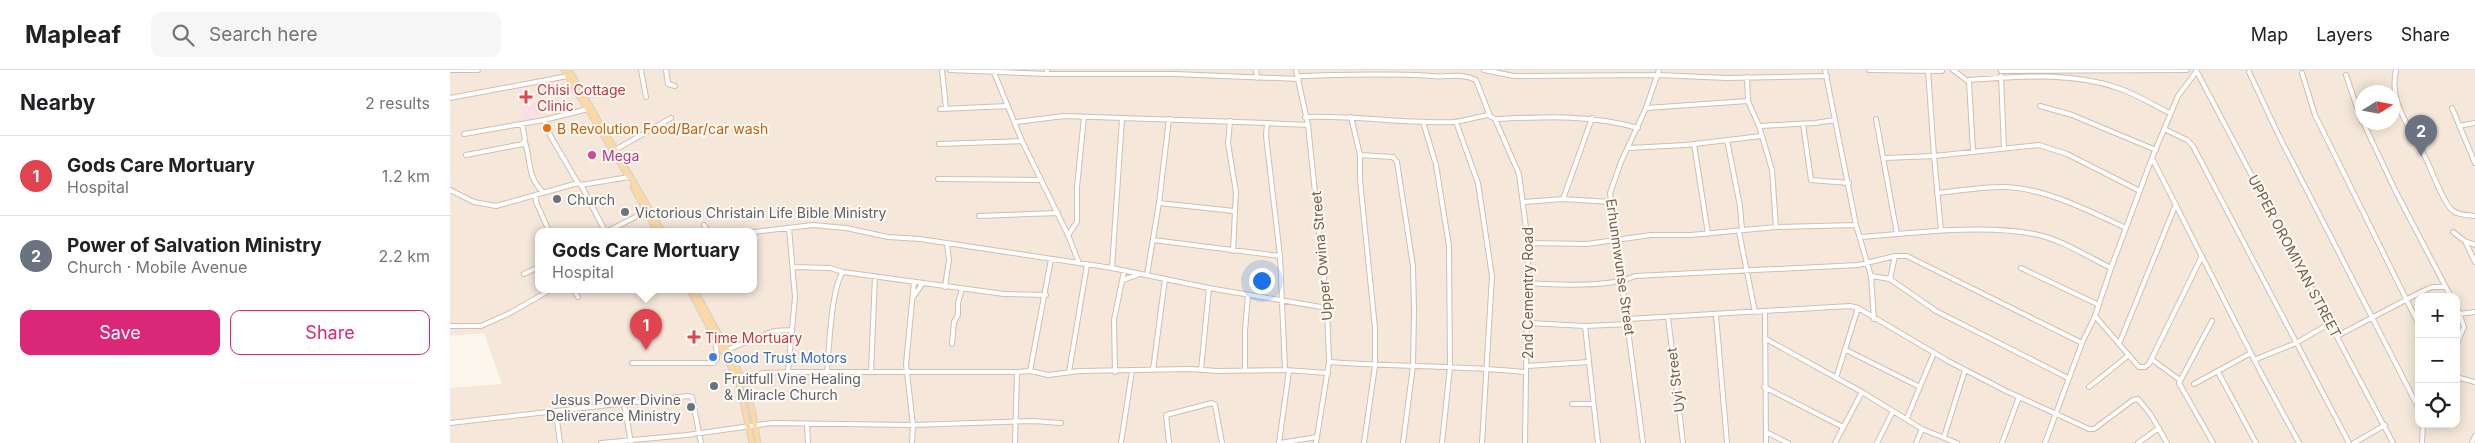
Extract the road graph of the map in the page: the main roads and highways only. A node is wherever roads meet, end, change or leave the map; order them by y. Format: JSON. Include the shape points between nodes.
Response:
{"nodes":[{"id":1,"x":564,"y":70,"type":"edge"},
{"id":2,"x":569,"y":70,"type":"edge"},
{"id":3,"x":655,"y":228,"type":"edge"},
{"id":4,"x":660,"y":228,"type":"edge"},
{"id":5,"x":691,"y":293,"type":"edge"},
{"id":6,"x":696,"y":293,"type":"edge"},
{"id":7,"x":752,"y":426,"type":"junction"},
{"id":8,"x":752,"y":443,"type":"edge"},
{"id":9,"x":758,"y":443,"type":"edge"}],
"edges":[{"from":1,"to":3,"type":"main road","via":[[629,177]]},
{"from":2,"to":4,"type":"main road"},
{"from":5,"to":7,"type":"main road","via":[[738,380]]},
{"from":6,"to":7,"type":"main road","via":[[743,379]]},
{"from":7,"to":8,"type":"main road"},
{"from":7,"to":9,"type":"main road"}]}
